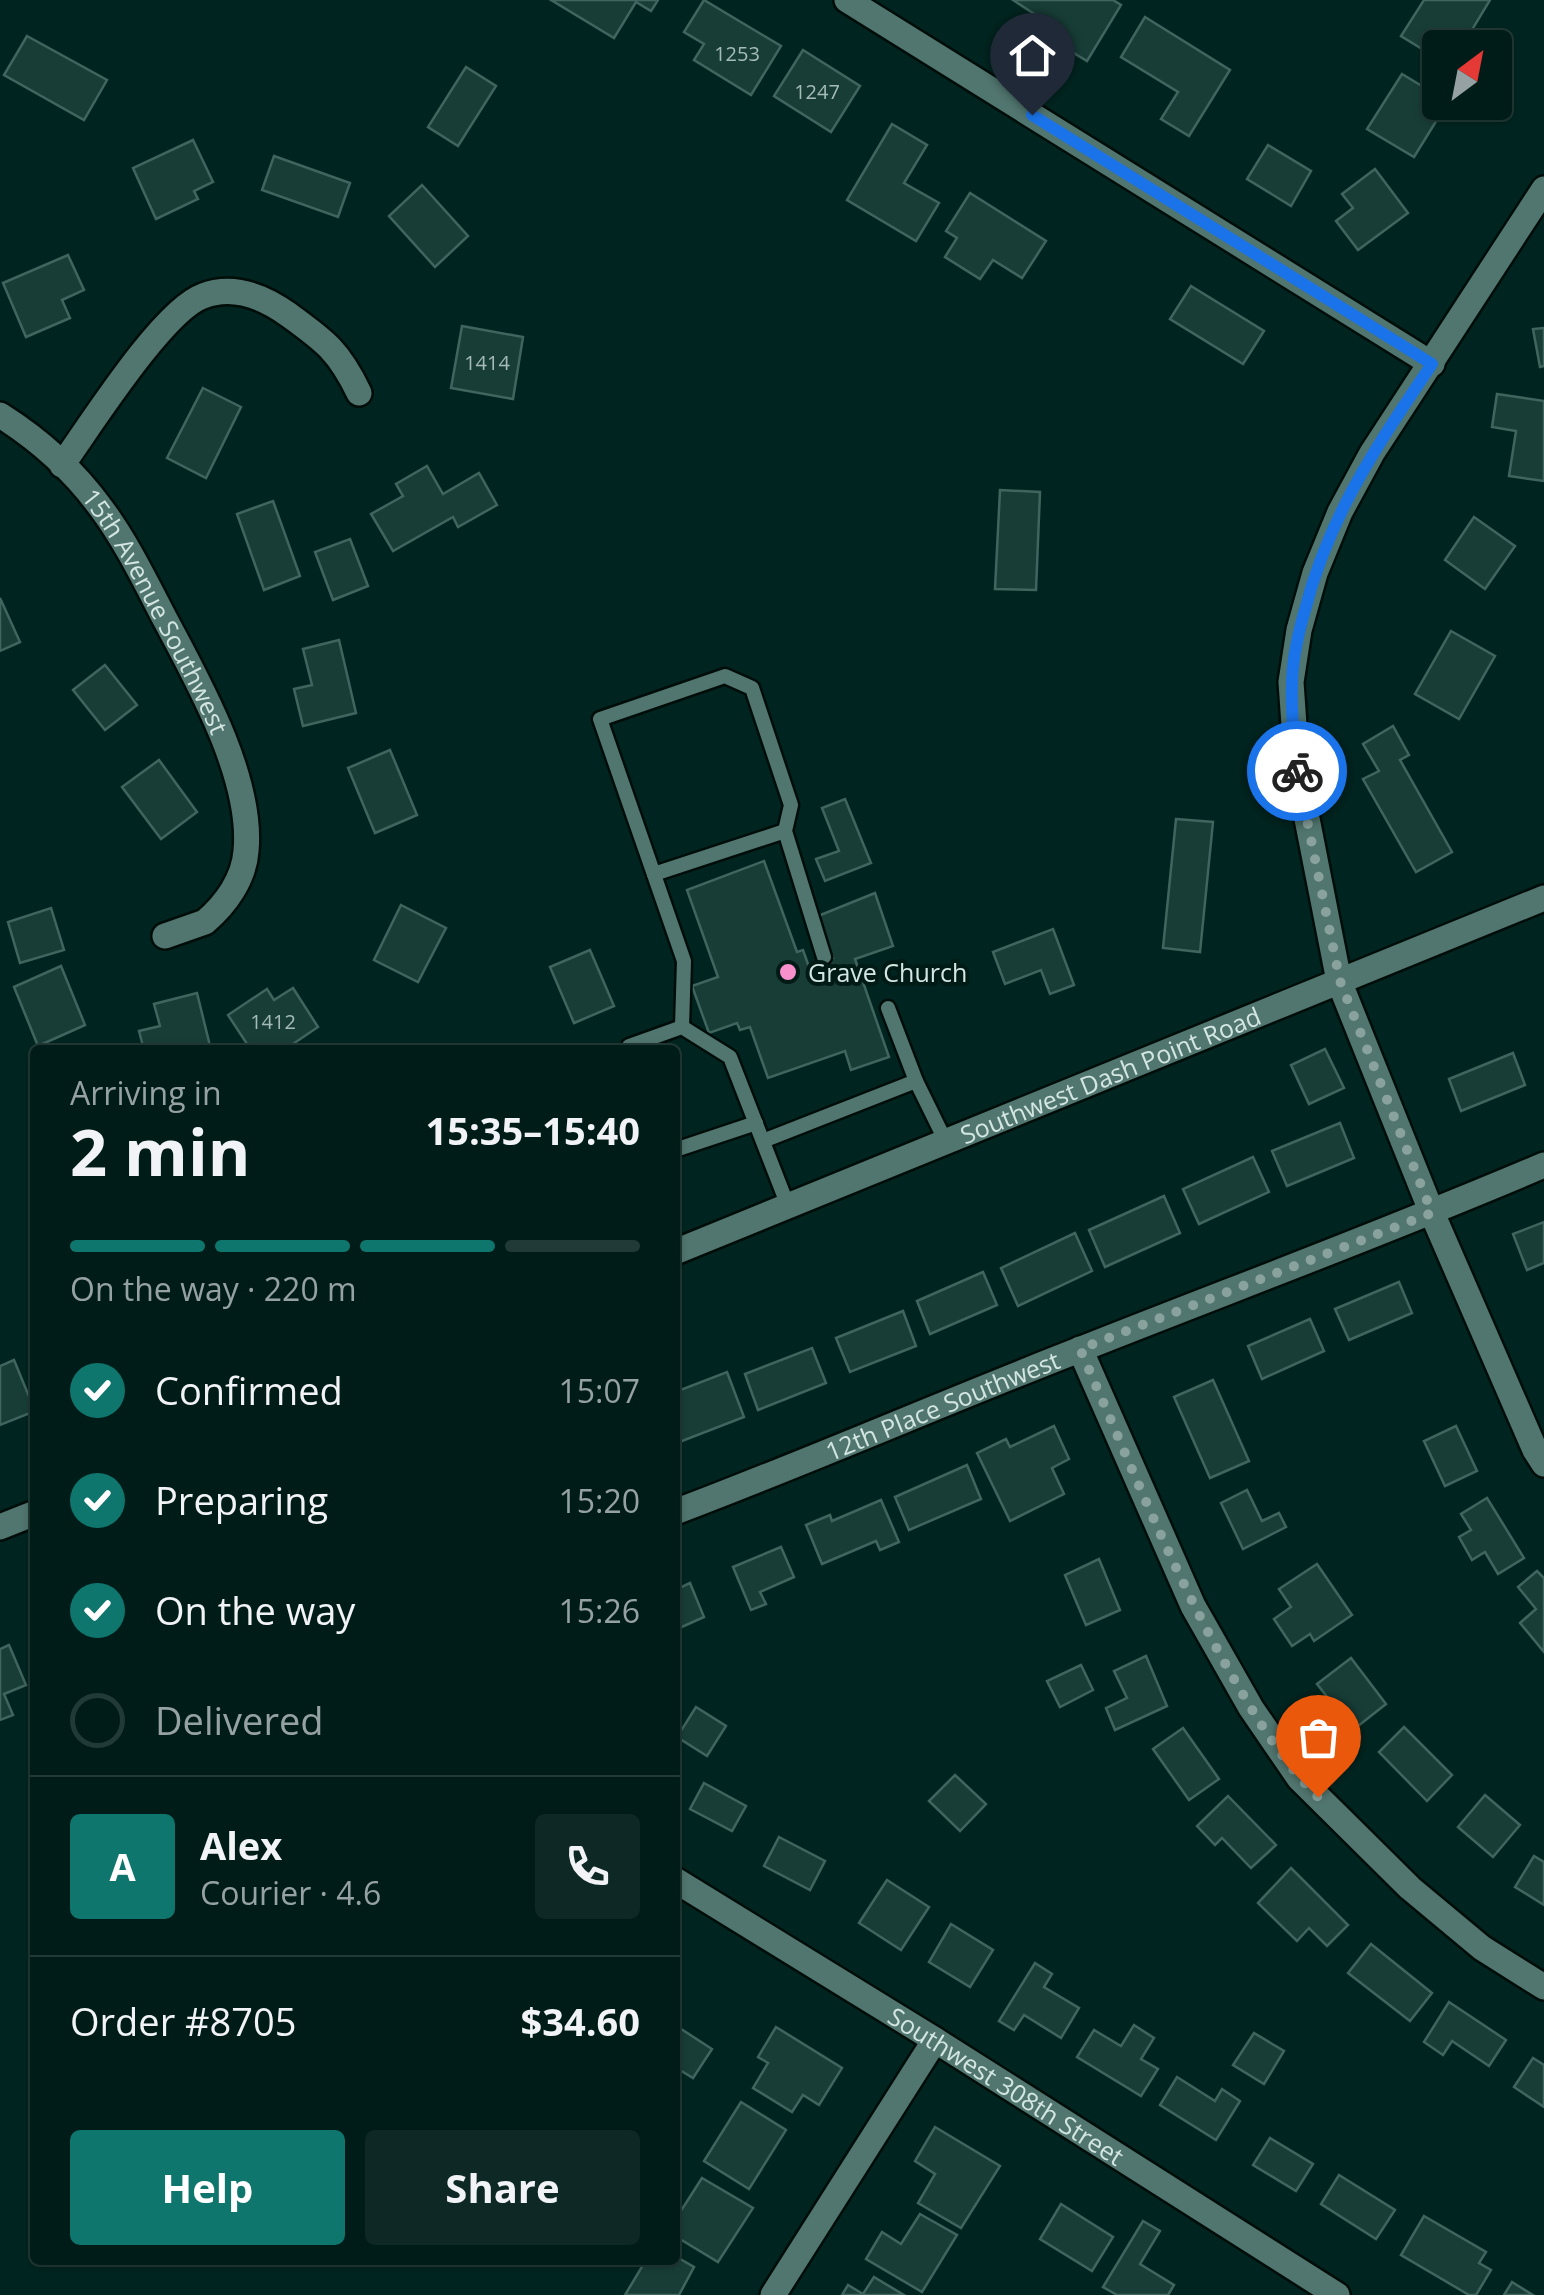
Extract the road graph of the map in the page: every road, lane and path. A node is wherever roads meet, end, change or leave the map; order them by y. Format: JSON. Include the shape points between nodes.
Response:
{"nodes":[{"id":1,"x":847,"y":0,"type":"edge"},
{"id":2,"x":1544,"y":189,"type":"edge"},
{"id":3,"x":1432,"y":364,"type":"junction"},
{"id":4,"x":359,"y":393,"type":"dead end"},
{"id":5,"x":0,"y":415,"type":"edge"},
{"id":6,"x":62,"y":465,"type":"junction"},
{"id":7,"x":784,"y":831,"type":"junction"},
{"id":8,"x":654,"y":874,"type":"junction"},
{"id":9,"x":1544,"y":898,"type":"edge"},
{"id":10,"x":165,"y":936,"type":"dead end"},
{"id":11,"x":824,"y":957,"type":"dead end"},
{"id":12,"x":1340,"y":981,"type":"junction"},
{"id":13,"x":888,"y":1008,"type":"dead end"},
{"id":14,"x":682,"y":1027,"type":"junction"},
{"id":15,"x":632,"y":1045,"type":"edge"},
{"id":16,"x":916,"y":1081,"type":"junction"},
{"id":17,"x":756,"y":1124,"type":"junction"},
{"id":18,"x":763,"y":1141,"type":"junction"},
{"id":19,"x":946,"y":1142,"type":"junction"},
{"id":20,"x":680,"y":1148,"type":"edge"},
{"id":21,"x":1544,"y":1165,"type":"edge"},
{"id":22,"x":788,"y":1206,"type":"junction"},
{"id":23,"x":1432,"y":1213,"type":"junction"},
{"id":24,"x":680,"y":1250,"type":"edge"},
{"id":25,"x":1080,"y":1349,"type":"junction"},
{"id":26,"x":1544,"y":1464,"type":"edge"},
{"id":27,"x":680,"y":1510,"type":"edge"},
{"id":28,"x":30,"y":1515,"type":"edge"},
{"id":29,"x":0,"y":1528,"type":"edge"},
{"id":30,"x":680,"y":1883,"type":"edge"},
{"id":31,"x":1544,"y":1987,"type":"edge"},
{"id":32,"x":934,"y":2040,"type":"junction"},
{"id":33,"x":773,"y":2295,"type":"edge"},
{"id":34,"x":1336,"y":2295,"type":"edge"}],
"edges":[{"from":1,"to":3,"type":"street"},
{"from":2,"to":3,"type":"street"},
{"from":3,"to":12,"type":"street","via":[[1340,512],[1315,573],[1296,654],[1296,768]]},
{"from":4,"to":6,"type":"street","name":"15th Avenue Southwest","via":[[336,353],[280,308],[228,290],[204,295],[169,321]]},
{"from":5,"to":6,"type":"street"},
{"from":6,"to":10,"type":"street","name":"15th Avenue Southwest","via":[[131,554],[205,696],[240,794],[247,848],[238,881],[205,922]]},
{"from":7,"to":8,"type":"lane"},
{"from":7,"to":8,"type":"lane","via":[[791,805],[752,688],[725,676],[600,718]]},
{"from":7,"to":11,"type":"lane"},
{"from":8,"to":14,"type":"lane","via":[[684,961]]},
{"from":9,"to":12,"type":"street","name":"Southwest Dash Point Road"},
{"from":12,"to":19,"type":"street","name":"Southwest Dash Point Road"},
{"from":12,"to":23,"type":"street"},
{"from":13,"to":16,"type":"lane"},
{"from":14,"to":15,"type":"lane"},
{"from":14,"to":17,"type":"lane","via":[[730,1057]]},
{"from":16,"to":18,"type":"lane"},
{"from":16,"to":19,"type":"lane"},
{"from":17,"to":18,"type":"lane"},
{"from":17,"to":20,"type":"lane"},
{"from":18,"to":22,"type":"lane"},
{"from":19,"to":22,"type":"street","name":"Southwest Dash Point Road"},
{"from":21,"to":23,"type":"street","name":"12th Place Southwest"},
{"from":22,"to":24,"type":"street","name":"Southwest Dash Point Road"},
{"from":23,"to":25,"type":"street","name":"12th Place Southwest"},
{"from":23,"to":26,"type":"street"},
{"from":25,"to":27,"type":"street","name":"12th Place Southwest"},
{"from":25,"to":31,"type":"street","via":[[1193,1606],[1299,1778],[1410,1888],[1482,1948]]},
{"from":28,"to":29,"type":"street"},
{"from":30,"to":32,"type":"street","name":"Southwest 308th Street"},
{"from":32,"to":33,"type":"street"},
{"from":32,"to":34,"type":"street","name":"Southwest 308th Street"}]}
